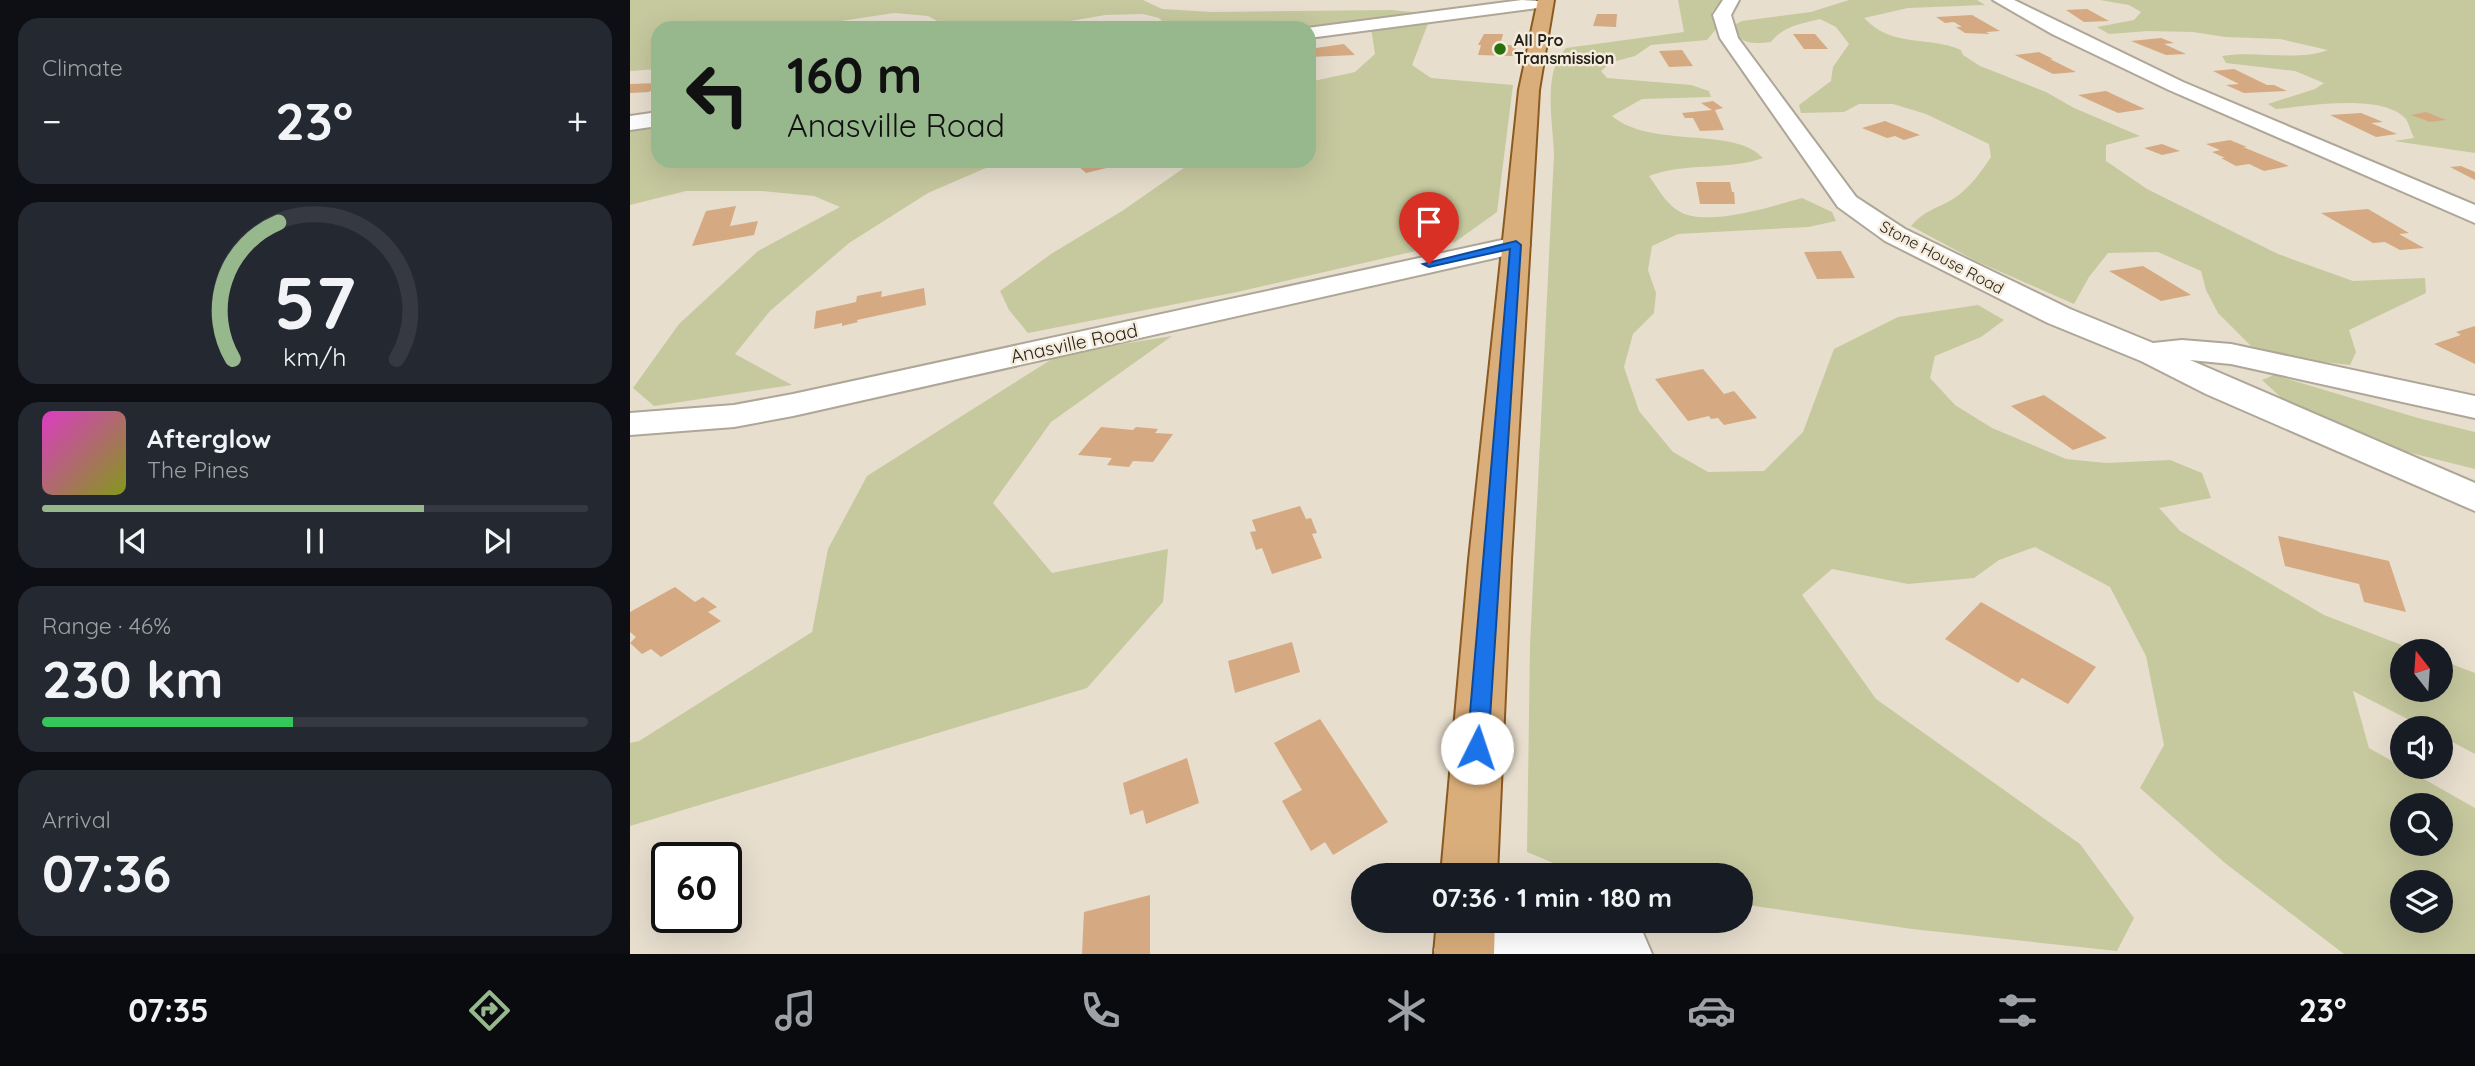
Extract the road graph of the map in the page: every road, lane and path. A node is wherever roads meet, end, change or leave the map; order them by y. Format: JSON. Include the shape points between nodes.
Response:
{"nodes":[{"id":1,"x":1731,"y":0,"type":"edge"},
{"id":2,"x":2001,"y":0,"type":"edge"},
{"id":3,"x":1546,"y":1,"type":"edge"},
{"id":4,"x":1316,"y":32,"type":"edge"},
{"id":5,"x":651,"y":120,"type":"edge"},
{"id":6,"x":630,"y":123,"type":"edge"},
{"id":7,"x":2475,"y":215,"type":"edge"},
{"id":8,"x":1516,"y":245,"type":"junction"},
{"id":9,"x":2148,"y":353,"type":"junction"},
{"id":10,"x":2475,"y":407,"type":"edge"},
{"id":11,"x":630,"y":424,"type":"edge"},
{"id":12,"x":2475,"y":499,"type":"edge"},
{"id":13,"x":1470,"y":863,"type":"edge"},
{"id":14,"x":1465,"y":942,"type":"edge"},
{"id":15,"x":1622,"y":954,"type":"edge"}],
"edges":[{"from":1,"to":9,"type":"street","name":"Stone House Road","via":[[1722,15],[1729,38],[1847,202],[1895,235],[2059,316]]},
{"from":2,"to":7,"type":"street","via":[[2190,94]]},
{"from":3,"to":4,"type":"street"},
{"from":3,"to":8,"type":"main road","via":[[1529,90]]},
{"from":5,"to":6,"type":"street"},
{"from":8,"to":11,"type":"street","name":"Anasville Road","via":[[793,405],[734,416]]},
{"from":8,"to":13,"type":"main road"},
{"from":9,"to":10,"type":"street","name":"Stone House Road","via":[[2231,354]]},
{"from":9,"to":12,"type":"street","name":"Stone House Road"},
{"from":14,"to":15,"type":"street"}]}
